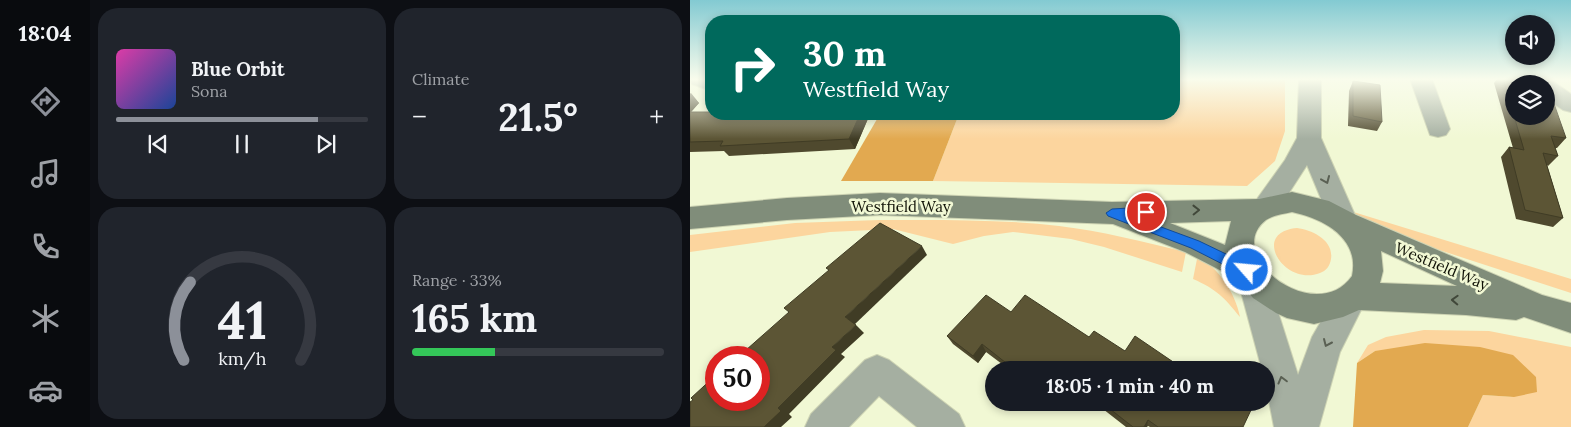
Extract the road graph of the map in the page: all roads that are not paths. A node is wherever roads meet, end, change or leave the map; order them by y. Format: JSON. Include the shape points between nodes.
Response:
{"nodes":[{"id":1,"x":1310,"y":99,"type":"edge"},
{"id":2,"x":1428,"y":99,"type":"edge"},
{"id":3,"x":1438,"y":130,"type":"dead end"},
{"id":4,"x":1309,"y":138,"type":"junction"},
{"id":5,"x":1263,"y":208,"type":"junction"},
{"id":6,"x":1112,"y":213,"type":"junction"},
{"id":7,"x":690,"y":218,"type":"edge"},
{"id":8,"x":1345,"y":223,"type":"junction"},
{"id":9,"x":1249,"y":274,"type":"junction"},
{"id":10,"x":1352,"y":298,"type":"junction"},
{"id":11,"x":1538,"y":308,"type":"junction"},
{"id":12,"x":1571,"y":318,"type":"edge"},
{"id":13,"x":824,"y":427,"type":"edge"},
{"id":14,"x":946,"y":427,"type":"edge"},
{"id":15,"x":1293,"y":427,"type":"edge"},
{"id":16,"x":1300,"y":427,"type":"edge"}],
"edges":[{"from":1,"to":4,"type":"street"},
{"from":2,"to":3,"type":"street"},
{"from":4,"to":5,"type":"street","via":[[1294,166]]},
{"from":4,"to":8,"type":"street","one_way":true},
{"from":6,"to":5,"type":"main road","name":"Westfield Way","one_way":true},
{"from":5,"to":8,"type":"main road","name":"Westfield Way","via":[[1292,202],[1305,204],[1326,211]]},
{"from":5,"to":9,"type":"main road","name":"Westfield Way","via":[[1249,218],[1239,241],[1240,256]]},
{"from":6,"to":7,"type":"main road","name":"Westfield Way","via":[[880,204]]},
{"from":6,"to":9,"type":"main road","name":"Westfield Way","via":[[1195,244]]},
{"from":8,"to":10,"type":"main road","name":"Westfield Way","via":[[1361,241],[1368,260],[1366,280]]},
{"from":8,"to":11,"type":"main road","name":"Westfield Way"},
{"from":9,"to":10,"type":"main road","name":"Westfield Way","via":[[1269,293],[1291,304],[1323,308],[1338,306]]},
{"from":15,"to":9,"type":"street","one_way":true,"via":[[1282,378]]},
{"from":11,"to":10,"type":"main road","name":"Westfield Way","one_way":true,"via":[[1466,301]]},
{"from":10,"to":16,"type":"street","one_way":true,"via":[[1324,348]]},
{"from":11,"to":12,"type":"main road","name":"Westfield Way"},
{"from":13,"to":14,"type":"street","via":[[877,372]]}]}
